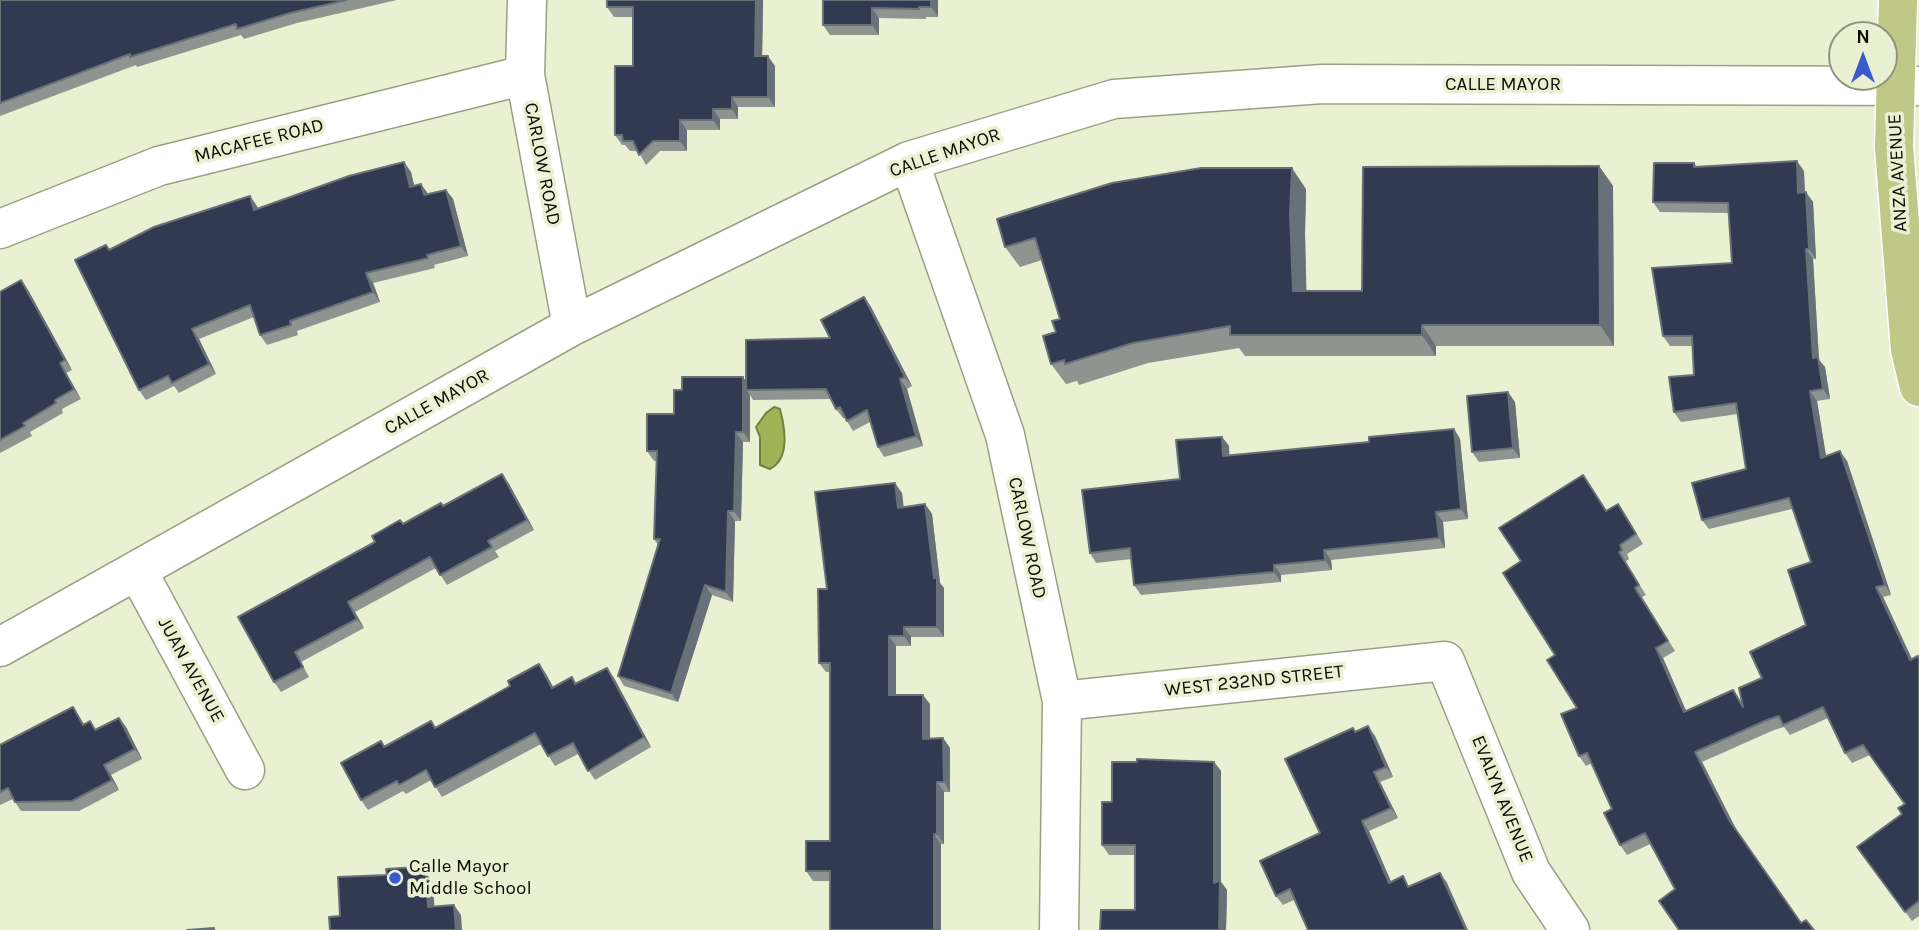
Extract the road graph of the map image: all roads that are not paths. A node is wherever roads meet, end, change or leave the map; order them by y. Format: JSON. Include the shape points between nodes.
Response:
{"nodes":[{"id":1,"x":527,"y":0,"type":"edge"},
{"id":2,"x":1898,"y":0,"type":"edge"},
{"id":3,"x":525,"y":75,"type":"junction"},
{"id":4,"x":1907,"y":86,"type":"edge"},
{"id":5,"x":909,"y":161,"type":"junction"},
{"id":6,"x":0,"y":229,"type":"edge"},
{"id":7,"x":572,"y":327,"type":"junction"},
{"id":8,"x":1919,"y":387,"type":"edge"},
{"id":9,"x":137,"y":570,"type":"junction"},
{"id":10,"x":0,"y":647,"type":"edge"},
{"id":11,"x":1446,"y":661,"type":"joint"},
{"id":12,"x":1062,"y":701,"type":"junction"},
{"id":13,"x":245,"y":769,"type":"dead end"},
{"id":14,"x":1059,"y":930,"type":"edge"},
{"id":15,"x":1570,"y":930,"type":"edge"}],
"edges":[{"from":1,"to":3,"type":"street","name":"CARLOW ROAD"},
{"from":2,"to":4,"type":"main road","name":"ANZA AVENUE"},
{"from":3,"to":6,"type":"street","name":"MACAFEE ROAD","via":[[159,166]]},
{"from":3,"to":7,"type":"street","name":"CARLOW ROAD"},
{"from":4,"to":5,"type":"street","name":"CALLE MAYOR","via":[[1322,84],[1114,99]]},
{"from":4,"to":8,"type":"main road","name":"ANZA AVENUE","via":[[1894,147],[1910,350]]},
{"from":5,"to":7,"type":"street","name":"CALLE MAYOR"},
{"from":5,"to":12,"type":"street","name":"CARLOW ROAD","via":[[1005,435]]},
{"from":7,"to":9,"type":"street","name":"CALLE MAYOR"},
{"from":9,"to":10,"type":"street","name":"CALLE MAYOR"},
{"from":9,"to":13,"type":"street","name":"JUAN AVENUE"},
{"from":11,"to":12,"type":"street","name":"WEST 232ND STREET"},
{"from":11,"to":15,"type":"street","name":"EVALYN AVENUE","via":[[1531,872]]},
{"from":12,"to":14,"type":"street","name":"CARLOW ROAD"}]}
